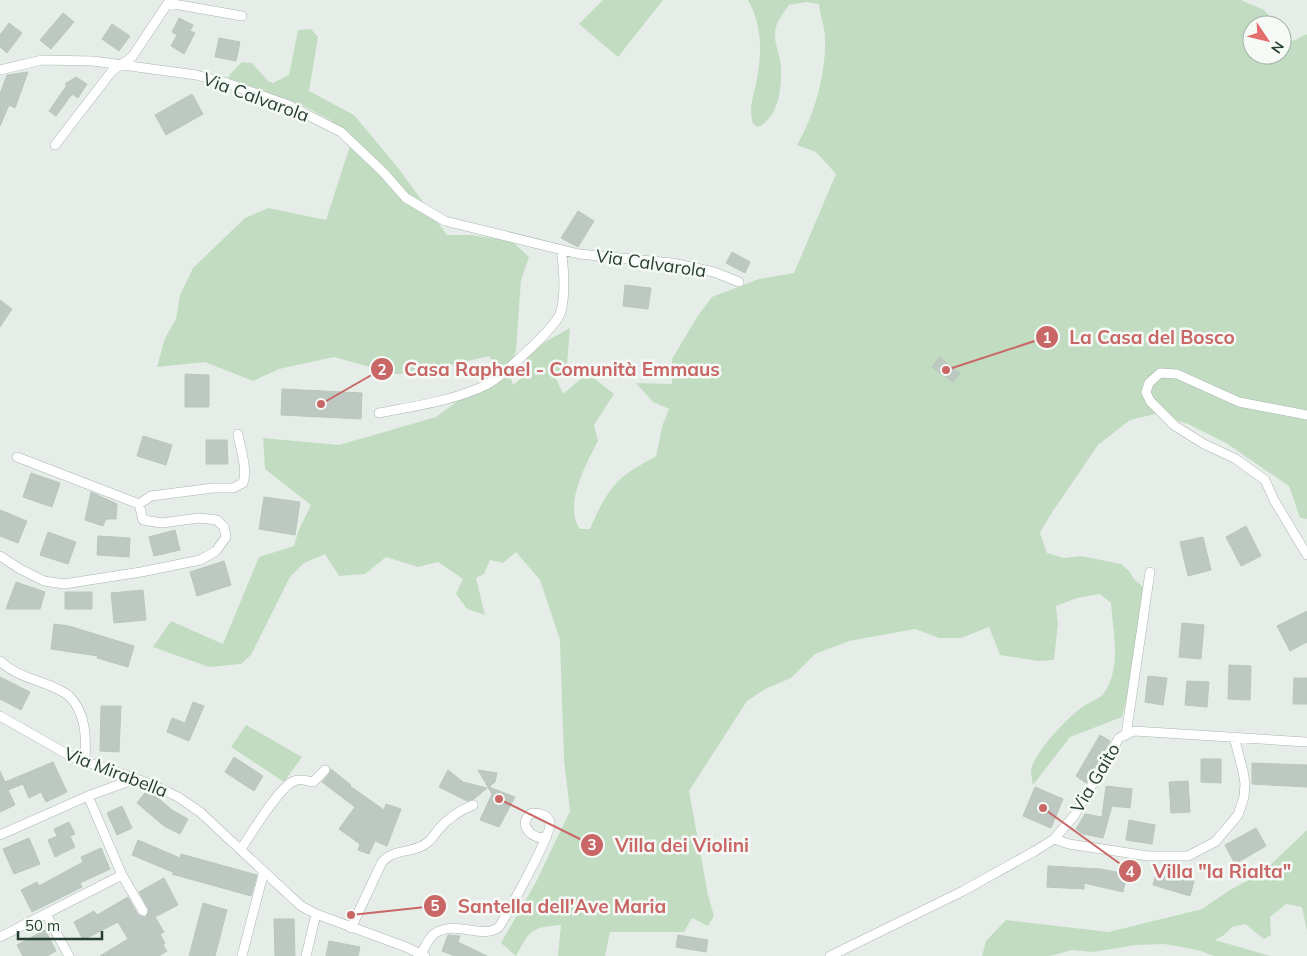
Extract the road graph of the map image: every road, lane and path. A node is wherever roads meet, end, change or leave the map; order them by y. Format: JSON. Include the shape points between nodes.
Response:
{"nodes":[{"id":1,"x":242,"y":16,"type":"dead end"},
{"id":2,"x":120,"y":66,"type":"junction"},
{"id":3,"x":0,"y":70,"type":"edge"},
{"id":4,"x":55,"y":145,"type":"dead end"},
{"id":5,"x":561,"y":250,"type":"junction"},
{"id":6,"x":739,"y":282,"type":"dead end"},
{"id":7,"x":379,"y":413,"type":"dead end"},
{"id":8,"x":1307,"y":415,"type":"edge"},
{"id":9,"x":238,"y":434,"type":"dead end"},
{"id":10,"x":17,"y":457,"type":"dead end"},
{"id":11,"x":138,"y":504,"type":"junction"},
{"id":12,"x":1307,"y":555,"type":"edge"},
{"id":13,"x":0,"y":556,"type":"edge"},
{"id":14,"x":1150,"y":572,"type":"dead end"},
{"id":15,"x":0,"y":661,"type":"edge"},
{"id":16,"x":0,"y":716,"type":"edge"},
{"id":17,"x":1126,"y":735,"type":"junction"},
{"id":18,"x":1234,"y":737,"type":"junction"},
{"id":19,"x":1307,"y":742,"type":"edge"},
{"id":20,"x":85,"y":762,"type":"junction"},
{"id":21,"x":325,"y":770,"type":"dead end"},
{"id":22,"x":135,"y":778,"type":"junction"},
{"id":23,"x":88,"y":796,"type":"junction"},
{"id":24,"x":473,"y":806,"type":"dead end"},
{"id":25,"x":0,"y":836,"type":"edge"},
{"id":26,"x":547,"y":836,"type":"dead end"},
{"id":27,"x":1054,"y":839,"type":"junction"},
{"id":28,"x":241,"y":849,"type":"junction"},
{"id":29,"x":264,"y":871,"type":"junction"},
{"id":30,"x":122,"y":875,"type":"junction"},
{"id":31,"x":142,"y":910,"type":"dead end"},
{"id":32,"x":46,"y":914,"type":"junction"},
{"id":33,"x":316,"y":914,"type":"junction"},
{"id":34,"x":352,"y":928,"type":"junction"},
{"id":35,"x":0,"y":937,"type":"edge"},
{"id":36,"x":423,"y":955,"type":"edge"},
{"id":37,"x":69,"y":956,"type":"edge"},
{"id":38,"x":242,"y":956,"type":"edge"},
{"id":39,"x":306,"y":956,"type":"edge"},
{"id":40,"x":830,"y":956,"type":"edge"}],
"edges":[{"from":1,"to":2,"type":"street","via":[[168,3],[132,57]]},
{"from":2,"to":3,"type":"street","name":"Via Calvarola","via":[[93,61],[42,60]]},
{"from":2,"to":4,"type":"street","via":[[112,71]]},
{"from":2,"to":5,"type":"street","name":"Via Calvarola","via":[[196,75],[288,105],[342,132],[406,198],[445,221]]},
{"from":5,"to":6,"type":"street","name":"Via Calvarola","via":[[672,263],[714,272]]},
{"from":5,"to":7,"type":"street","via":[[560,315],[549,330],[508,368],[487,384],[466,392]]},
{"from":8,"to":12,"type":"street","via":[[1239,402],[1177,374],[1160,373],[1148,384],[1146,392],[1150,401],[1175,426],[1236,458],[1265,480]]},
{"from":9,"to":11,"type":"street","via":[[244,463],[243,482],[233,488],[151,496]]},
{"from":10,"to":11,"type":"street"},
{"from":11,"to":13,"type":"street","via":[[143,520],[162,523],[199,518],[217,520],[224,527],[226,538],[216,551],[200,560],[64,584],[44,580]]},
{"from":14,"to":17,"type":"street"},
{"from":15,"to":20,"type":"street","via":[[16,672],[69,696],[85,729]]},
{"from":16,"to":20,"type":"street","name":"Via Mirabella","via":[[59,751]]},
{"from":17,"to":18,"type":"street","name":"Via Gaito","via":[[1134,732]]},
{"from":17,"to":27,"type":"street","name":"Via Gaito","via":[[1119,738],[1074,816]]},
{"from":18,"to":19,"type":"street","name":"Via Gaito"},
{"from":18,"to":27,"type":"street","via":[[1243,771],[1244,797],[1238,815],[1215,842],[1188,856],[1148,856]]},
{"from":20,"to":22,"type":"street","name":"Via Mirabella"},
{"from":21,"to":28,"type":"street","via":[[313,782],[299,779],[289,784]]},
{"from":22,"to":23,"type":"street"},
{"from":22,"to":28,"type":"street","name":"Via Mirabella","via":[[178,797]]},
{"from":23,"to":25,"type":"street"},
{"from":23,"to":30,"type":"street"},
{"from":24,"to":34,"type":"street","via":[[453,814],[428,842],[396,852],[382,862]]},
{"from":26,"to":36,"type":"street","via":[[499,927],[487,932],[464,928],[444,930],[434,934]]},
{"from":27,"to":40,"type":"street","name":"Via Gaito","via":[[962,891]]},
{"from":28,"to":29,"type":"street","name":"Via Mirabella"},
{"from":29,"to":33,"type":"street","name":"Via Mirabella","via":[[301,906]]},
{"from":29,"to":38,"type":"street"},
{"from":30,"to":31,"type":"street"},
{"from":30,"to":32,"type":"street"},
{"from":32,"to":35,"type":"street"},
{"from":32,"to":37,"type":"street"},
{"from":33,"to":34,"type":"street","name":"Via Mirabella"},
{"from":33,"to":39,"type":"street"},
{"from":34,"to":36,"type":"street","name":"Via Mirabella"}]}
